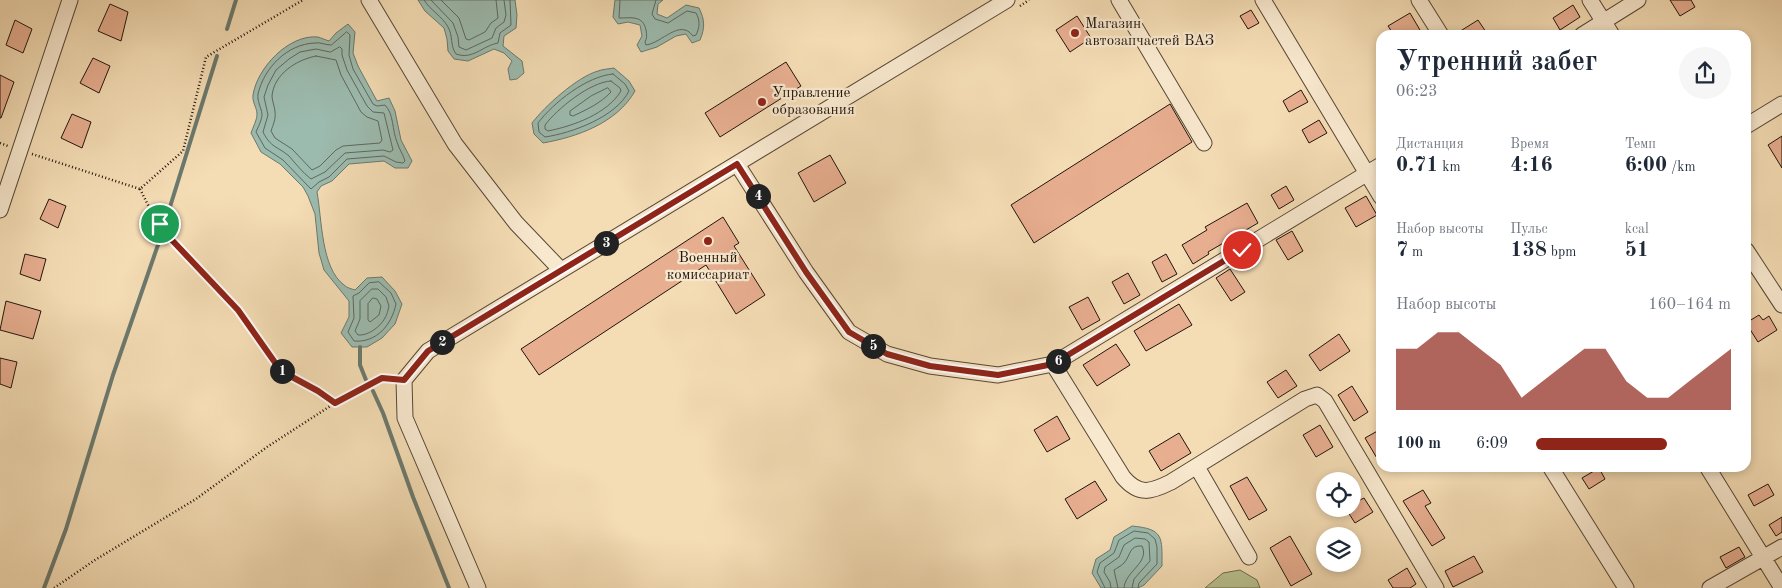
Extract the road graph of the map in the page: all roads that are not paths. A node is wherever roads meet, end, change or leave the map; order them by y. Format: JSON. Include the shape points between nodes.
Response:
{"nodes":[{"id":1,"x":70,"y":0,"type":"edge"},
{"id":2,"x":369,"y":0,"type":"edge"},
{"id":3,"x":1007,"y":0,"type":"edge"},
{"id":4,"x":1119,"y":0,"type":"edge"},
{"id":5,"x":1263,"y":0,"type":"edge"},
{"id":6,"x":1419,"y":0,"type":"edge"},
{"id":7,"x":1590,"y":0,"type":"edge"},
{"id":8,"x":1638,"y":0,"type":"edge"},
{"id":9,"x":1603,"y":21,"type":"junction"},
{"id":10,"x":1438,"y":30,"type":"edge"},
{"id":11,"x":1590,"y":30,"type":"edge"},
{"id":12,"x":1609,"y":30,"type":"edge"},
{"id":13,"x":1782,"y":104,"type":"edge"},
{"id":14,"x":1751,"y":123,"type":"edge"},
{"id":15,"x":1204,"y":143,"type":"dead end"},
{"id":16,"x":737,"y":164,"type":"junction"},
{"id":17,"x":1376,"y":168,"type":"edge"},
{"id":18,"x":1367,"y":174,"type":"junction"},
{"id":19,"x":1376,"y":189,"type":"edge"},
{"id":20,"x":0,"y":210,"type":"edge"},
{"id":21,"x":1751,"y":258,"type":"edge"},
{"id":22,"x":561,"y":270,"type":"junction"},
{"id":23,"x":1782,"y":305,"type":"edge"},
{"id":24,"x":1053,"y":364,"type":"junction"},
{"id":25,"x":1197,"y":467,"type":"junction"},
{"id":26,"x":1553,"y":472,"type":"edge"},
{"id":27,"x":1710,"y":472,"type":"edge"},
{"id":28,"x":1782,"y":547,"type":"edge"},
{"id":29,"x":1249,"y":557,"type":"dead end"},
{"id":30,"x":1763,"y":558,"type":"junction"},
{"id":31,"x":478,"y":588,"type":"edge"},
{"id":32,"x":1436,"y":588,"type":"edge"},
{"id":33,"x":1626,"y":588,"type":"edge"},
{"id":34,"x":1710,"y":588,"type":"edge"},
{"id":35,"x":1782,"y":588,"type":"edge"}],
"edges":[{"from":1,"to":20,"type":"street"},
{"from":2,"to":22,"type":"street","via":[[455,144],[516,224]]},
{"from":3,"to":16,"type":"street"},
{"from":4,"to":15,"type":"street"},
{"from":5,"to":18,"type":"street"},
{"from":6,"to":10,"type":"street"},
{"from":7,"to":9,"type":"street"},
{"from":8,"to":9,"type":"street"},
{"from":9,"to":11,"type":"street"},
{"from":9,"to":12,"type":"street"},
{"from":13,"to":14,"type":"street"},
{"from":16,"to":22,"type":"street"},
{"from":16,"to":24,"type":"street","via":[[849,332],[887,354],[930,366],[998,375]]},
{"from":17,"to":18,"type":"street"},
{"from":18,"to":19,"type":"street"},
{"from":18,"to":24,"type":"street"},
{"from":21,"to":23,"type":"street"},
{"from":22,"to":31,"type":"street","via":[[428,351],[404,380],[405,418]]},
{"from":24,"to":25,"type":"street","via":[[1130,485],[1141,490],[1154,490]]},
{"from":25,"to":29,"type":"street"},
{"from":25,"to":32,"type":"street","via":[[1305,399],[1317,395],[1325,401]]},
{"from":26,"to":33,"type":"street"},
{"from":27,"to":30,"type":"street"},
{"from":28,"to":30,"type":"street"},
{"from":30,"to":34,"type":"street"},
{"from":30,"to":35,"type":"street"}]}
